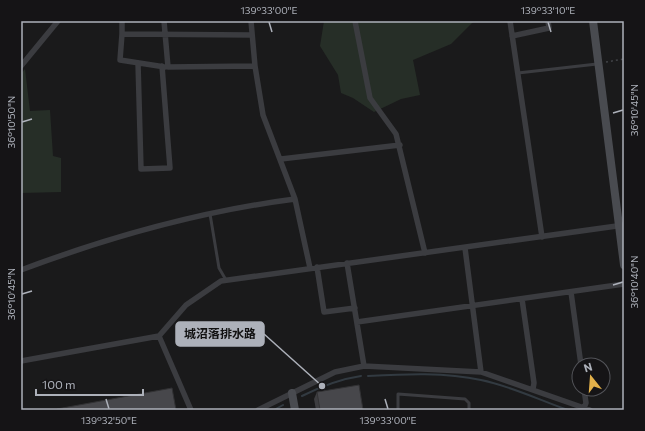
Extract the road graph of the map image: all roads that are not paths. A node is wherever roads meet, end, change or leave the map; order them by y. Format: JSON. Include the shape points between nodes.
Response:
{"nodes":[{"id":1,"x":58,"y":21,"type":"edge"},
{"id":2,"x":122,"y":21,"type":"edge"},
{"id":3,"x":164,"y":21,"type":"edge"},
{"id":4,"x":251,"y":21,"type":"edge"},
{"id":5,"x":355,"y":21,"type":"edge"},
{"id":6,"x":510,"y":21,"type":"edge"},
{"id":7,"x":548,"y":21,"type":"edge"},
{"id":8,"x":593,"y":21,"type":"edge"},
{"id":9,"x":122,"y":34,"type":"junction"},
{"id":10,"x":165,"y":35,"type":"junction"},
{"id":11,"x":252,"y":35,"type":"junction"},
{"id":12,"x":512,"y":36,"type":"junction"},
{"id":13,"x":138,"y":63,"type":"junction"},
{"id":14,"x":598,"y":64,"type":"junction"},
{"id":15,"x":21,"y":66,"type":"edge"},
{"id":16,"x":255,"y":66,"type":"junction"},
{"id":17,"x":165,"y":67,"type":"junction"},
{"id":18,"x":518,"y":73,"type":"junction"},
{"id":19,"x":400,"y":145,"type":"junction"},
{"id":20,"x":282,"y":159,"type":"junction"},
{"id":21,"x":295,"y":199,"type":"junction"},
{"id":22,"x":210,"y":214,"type":"junction"},
{"id":23,"x":621,"y":225,"type":"edge"},
{"id":24,"x":542,"y":237,"type":"junction"},
{"id":25,"x":465,"y":248,"type":"junction"},
{"id":26,"x":425,"y":253,"type":"junction"},
{"id":27,"x":347,"y":263,"type":"junction"},
{"id":28,"x":624,"y":265,"type":"edge"},
{"id":29,"x":318,"y":267,"type":"junction"},
{"id":30,"x":310,"y":268,"type":"junction"},
{"id":31,"x":21,"y":270,"type":"edge"},
{"id":32,"x":227,"y":280,"type":"junction"},
{"id":33,"x":624,"y":284,"type":"edge"},
{"id":34,"x":571,"y":292,"type":"junction"},
{"id":35,"x":522,"y":299,"type":"junction"},
{"id":36,"x":473,"y":305,"type":"junction"},
{"id":37,"x":355,"y":308,"type":"junction"},
{"id":38,"x":357,"y":322,"type":"junction"},
{"id":39,"x":158,"y":336,"type":"junction"},
{"id":40,"x":580,"y":357,"type":"edge"},
{"id":41,"x":21,"y":361,"type":"edge"},
{"id":42,"x":364,"y":366,"type":"junction"},
{"id":43,"x":481,"y":372,"type":"junction"},
{"id":44,"x":533,"y":389,"type":"junction"},
{"id":45,"x":292,"y":393,"type":"junction"},
{"id":46,"x":585,"y":397,"type":"edge"},
{"id":47,"x":587,"y":409,"type":"edge"},
{"id":48,"x":191,"y":410,"type":"edge"},
{"id":49,"x":258,"y":410,"type":"edge"},
{"id":50,"x":295,"y":410,"type":"edge"},
{"id":51,"x":398,"y":410,"type":"edge"},
{"id":52,"x":469,"y":410,"type":"edge"}],
"edges":[{"from":1,"to":15,"type":"street"},
{"from":2,"to":9,"type":"street"},
{"from":3,"to":10,"type":"street"},
{"from":4,"to":11,"type":"street"},
{"from":5,"to":19,"type":"street","via":[[370,98],[396,134]]},
{"from":6,"to":12,"type":"street"},
{"from":7,"to":12,"type":"street","via":[[549,28]]},
{"from":8,"to":14,"type":"street"},
{"from":9,"to":10,"type":"street"},
{"from":9,"to":13,"type":"street","via":[[120,60]]},
{"from":10,"to":11,"type":"street"},
{"from":10,"to":17,"type":"street"},
{"from":11,"to":16,"type":"street"},
{"from":12,"to":18,"type":"street"},
{"from":13,"to":17,"type":"street"},
{"from":13,"to":17,"type":"street","via":[[141,169],[170,168]]},
{"from":14,"to":18,"type":"lane"},
{"from":14,"to":23,"type":"street"},
{"from":16,"to":17,"type":"street"},
{"from":16,"to":20,"type":"street","via":[[263,115]]},
{"from":18,"to":24,"type":"street"},
{"from":19,"to":20,"type":"street"},
{"from":19,"to":26,"type":"street"},
{"from":20,"to":21,"type":"street"},
{"from":21,"to":22,"type":"street"},
{"from":21,"to":30,"type":"street"},
{"from":22,"to":31,"type":"street","via":[[120,237]]},
{"from":22,"to":32,"type":"lane","via":[[219,268]]},
{"from":23,"to":24,"type":"street"},
{"from":23,"to":28,"type":"street"},
{"from":24,"to":25,"type":"street"},
{"from":25,"to":26,"type":"street"},
{"from":25,"to":36,"type":"street"},
{"from":26,"to":27,"type":"street"},
{"from":27,"to":29,"type":"street"},
{"from":27,"to":37,"type":"street"},
{"from":29,"to":30,"type":"street"},
{"from":29,"to":37,"type":"street","via":[[324,312]]},
{"from":30,"to":32,"type":"street"},
{"from":32,"to":39,"type":"street","via":[[221,281],[186,305]]},
{"from":33,"to":34,"type":"street"},
{"from":34,"to":35,"type":"street"},
{"from":34,"to":40,"type":"street"},
{"from":35,"to":36,"type":"street"},
{"from":35,"to":44,"type":"street"},
{"from":36,"to":38,"type":"street"},
{"from":36,"to":43,"type":"street"},
{"from":37,"to":38,"type":"street"},
{"from":38,"to":42,"type":"street"},
{"from":39,"to":41,"type":"street"},
{"from":39,"to":48,"type":"street"},
{"from":42,"to":43,"type":"street"},
{"from":42,"to":45,"type":"street","via":[[335,372]]},
{"from":43,"to":44,"type":"street"},
{"from":44,"to":47,"type":"street"},
{"from":45,"to":49,"type":"street"},
{"from":45,"to":50,"type":"street"},
{"from":46,"to":47,"type":"street"},
{"from":51,"to":52,"type":"lane","via":[[398,394],[465,399],[469,403]]}]}
